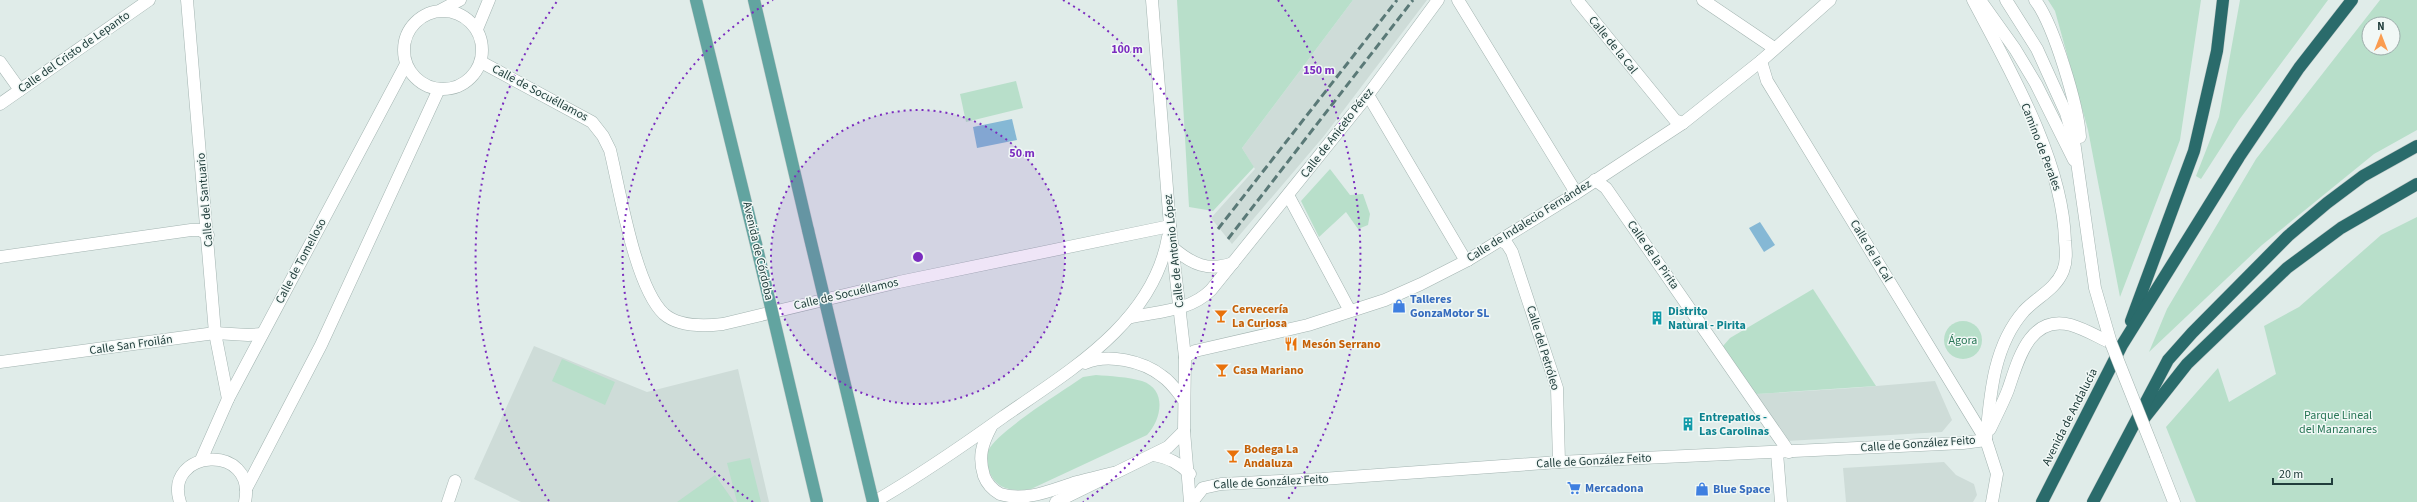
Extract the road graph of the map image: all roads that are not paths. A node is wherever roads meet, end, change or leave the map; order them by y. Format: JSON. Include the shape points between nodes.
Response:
{"nodes":[{"id":1,"x":187,"y":0,"type":"edge"},
{"id":2,"x":460,"y":0,"type":"edge"},
{"id":3,"x":490,"y":0,"type":"edge"},
{"id":4,"x":696,"y":0,"type":"edge"},
{"id":5,"x":754,"y":0,"type":"edge"},
{"id":6,"x":1152,"y":0,"type":"edge"},
{"id":7,"x":1438,"y":0,"type":"edge"},
{"id":8,"x":1458,"y":0,"type":"edge"},
{"id":9,"x":1577,"y":0,"type":"edge"},
{"id":10,"x":1703,"y":0,"type":"edge"},
{"id":11,"x":1830,"y":0,"type":"edge"},
{"id":12,"x":1973,"y":0,"type":"edge"},
{"id":13,"x":1980,"y":0,"type":"edge"},
{"id":14,"x":2006,"y":0,"type":"edge"},
{"id":15,"x":2035,"y":0,"type":"edge"},
{"id":16,"x":2222,"y":0,"type":"edge"},
{"id":17,"x":2352,"y":0,"type":"edge"},
{"id":18,"x":142,"y":2,"type":"edge"},
{"id":19,"x":440,"y":10,"type":"junction"},
{"id":20,"x":477,"y":29,"type":"junction"},
{"id":21,"x":1774,"y":48,"type":"junction"},
{"id":22,"x":1761,"y":61,"type":"junction"},
{"id":23,"x":0,"y":62,"type":"edge"},
{"id":24,"x":481,"y":62,"type":"junction"},
{"id":25,"x":406,"y":64,"type":"junction"},
{"id":26,"x":439,"y":89,"type":"junction"},
{"id":27,"x":20,"y":90,"type":"junction"},
{"id":28,"x":1368,"y":95,"type":"junction"},
{"id":29,"x":0,"y":104,"type":"edge"},
{"id":30,"x":1683,"y":123,"type":"junction"},
{"id":31,"x":2417,"y":146,"type":"edge"},
{"id":32,"x":2078,"y":166,"type":"junction"},
{"id":33,"x":1596,"y":180,"type":"junction"},
{"id":34,"x":2417,"y":184,"type":"edge"},
{"id":35,"x":1575,"y":194,"type":"junction"},
{"id":36,"x":1288,"y":195,"type":"junction"},
{"id":37,"x":1170,"y":226,"type":"junction"},
{"id":38,"x":208,"y":235,"type":"junction"},
{"id":39,"x":1502,"y":241,"type":"junction"},
{"id":40,"x":1173,"y":248,"type":"junction"},
{"id":41,"x":0,"y":257,"type":"edge"},
{"id":42,"x":1468,"y":260,"type":"junction"},
{"id":43,"x":1233,"y":263,"type":"junction"},
{"id":44,"x":1180,"y":308,"type":"junction"},
{"id":45,"x":1350,"y":311,"type":"junction"},
{"id":46,"x":1128,"y":318,"type":"junction"},
{"id":47,"x":215,"y":333,"type":"junction"},
{"id":48,"x":262,"y":334,"type":"junction"},
{"id":49,"x":2117,"y":344,"type":"junction"},
{"id":50,"x":1185,"y":357,"type":"junction"},
{"id":51,"x":0,"y":362,"type":"edge"},
{"id":52,"x":1077,"y":366,"type":"junction"},
{"id":53,"x":228,"y":399,"type":"junction"},
{"id":54,"x":1183,"y":399,"type":"junction"},
{"id":55,"x":991,"y":426,"type":"junction"},
{"id":56,"x":1184,"y":431,"type":"junction"},
{"id":57,"x":1986,"y":440,"type":"junction"},
{"id":58,"x":2121,"y":446,"type":"junction"},
{"id":59,"x":1789,"y":452,"type":"junction"},
{"id":60,"x":1777,"y":453,"type":"junction"},
{"id":61,"x":1154,"y":455,"type":"junction"},
{"id":62,"x":201,"y":460,"type":"junction"},
{"id":63,"x":1560,"y":462,"type":"junction"},
{"id":64,"x":1188,"y":472,"type":"junction"},
{"id":65,"x":1113,"y":473,"type":"junction"},
{"id":66,"x":455,"y":481,"type":"dead end"},
{"id":67,"x":1203,"y":488,"type":"junction"},
{"id":68,"x":246,"y":489,"type":"junction"},
{"id":69,"x":180,"y":502,"type":"edge"},
{"id":70,"x":245,"y":502,"type":"edge"},
{"id":71,"x":448,"y":502,"type":"edge"},
{"id":72,"x":818,"y":502,"type":"edge"},
{"id":73,"x":874,"y":502,"type":"edge"},
{"id":74,"x":1056,"y":502,"type":"edge"},
{"id":75,"x":1191,"y":502,"type":"edge"},
{"id":76,"x":1781,"y":502,"type":"edge"},
{"id":77,"x":1992,"y":502,"type":"edge"},
{"id":78,"x":2042,"y":502,"type":"edge"},
{"id":79,"x":2093,"y":502,"type":"edge"},
{"id":80,"x":2174,"y":502,"type":"edge"}],
"edges":[{"from":1,"to":38,"type":"street","name":"Calle del Santuario"},
{"from":2,"to":19,"type":"street"},
{"from":3,"to":20,"type":"street"},
{"from":4,"to":72,"type":"main road","name":"Avenida de Córdoba","bridge":true},
{"from":5,"to":73,"type":"main road","bridge":true},
{"from":6,"to":37,"type":"street","name":"Calle de Antonio López"},
{"from":7,"to":28,"type":"street","name":"Calle de Aniceto Pérez"},
{"from":8,"to":35,"type":"street"},
{"from":9,"to":30,"type":"street","name":"Calle de la Cal","via":[[1675,120]]},
{"from":10,"to":21,"type":"street"},
{"from":11,"to":21,"type":"street","name":"Calle de Indalecio Fernández"},
{"from":12,"to":57,"type":"street","name":"Camino de Perales","via":[[2031,116],[2057,183],[2065,227],[2066,260],[2063,271],[2053,287],[2024,311],[2009,334],[1992,383]]},
{"from":13,"to":32,"type":"street","name":"Camino de Perales","via":[[2019,54]]},
{"from":14,"to":32,"type":"street","name":"Camino de Perales","via":[[2037,49],[2057,91],[2074,141]]},
{"from":15,"to":32,"type":"street","name":"Camino de Perales","via":[[2064,67],[2079,132]]},
{"from":16,"to":49,"type":"highway","via":[[2218,51],[2194,151]]},
{"from":17,"to":49,"type":"highway","via":[[2299,68]]},
{"from":18,"to":27,"type":"street","name":"Calle del Cristo de Lepanto"},
{"from":19,"to":20,"type":"street","via":[[461,15]]},
{"from":19,"to":25,"type":"street","via":[[420,18],[412,25],[406,37]]},
{"from":20,"to":24,"type":"street","via":[[483,51]]},
{"from":21,"to":22,"type":"street","name":"Calle de Indalecio Fernández"},
{"from":22,"to":30,"type":"street","name":"Calle de Indalecio Fernández"},
{"from":22,"to":57,"type":"street","name":"Calle de la Cal","via":[[1767,81]]},
{"from":23,"to":27,"type":"street"},
{"from":24,"to":26,"type":"street","via":[[475,74],[464,83],[452,88]]},
{"from":24,"to":37,"type":"street","name":"Calle de Socuéllamos","via":[[592,122],[603,136],[610,150],[640,275],[649,295],[665,315],[685,323],[706,326],[723,324],[906,280]]},
{"from":25,"to":26,"type":"street","via":[[419,81]]},
{"from":25,"to":48,"type":"street","name":"Calle de Tomelloso"},
{"from":26,"to":68,"type":"street","via":[[321,345]]},
{"from":27,"to":29,"type":"street","name":"Calle del Cristo de Lepanto"},
{"from":28,"to":36,"type":"street","name":"Calle de Aniceto Pérez"},
{"from":28,"to":42,"type":"street","via":[[1463,256]]},
{"from":30,"to":33,"type":"street","name":"Calle de Indalecio Fernández"},
{"from":31,"to":58,"type":"highway","via":[[2363,176],[2333,198],[2258,264],[2168,360]]},
{"from":32,"to":49,"type":"street","name":"Camino de Perales","via":[[2095,288]]},
{"from":33,"to":35,"type":"street","name":"Calle de Indalecio Fernández"},
{"from":33,"to":59,"type":"street","name":"Calle de la Pirita","via":[[1606,188]]},
{"from":34,"to":58,"type":"highway","via":[[2341,228],[2287,268],[2187,364]]},
{"from":35,"to":39,"type":"street","name":"Calle de Indalecio Fernández"},
{"from":36,"to":43,"type":"street","name":"Calle de Aniceto Pérez"},
{"from":36,"to":45,"type":"street"},
{"from":37,"to":40,"type":"street","name":"Calle de Antonio López"},
{"from":37,"to":46,"type":"street","via":[[1162,264],[1143,299]]},
{"from":38,"to":41,"type":"street","via":[[200,230],[191,230]]},
{"from":38,"to":47,"type":"street","name":"Calle del Santuario"},
{"from":39,"to":42,"type":"street","name":"Calle de Indalecio Fernández"},
{"from":39,"to":63,"type":"street","name":"Calle del Petróleo","via":[[1512,252],[1558,388]]},
{"from":40,"to":43,"type":"street","via":[[1200,266],[1211,268]]},
{"from":40,"to":44,"type":"street","name":"Calle de Antonio López"},
{"from":42,"to":45,"type":"street","name":"Calle de Indalecio Fernández","via":[[1385,300]]},
{"from":43,"to":44,"type":"street","name":"Calle de Aniceto Pérez","via":[[1203,298]]},
{"from":44,"to":46,"type":"street","name":"Calle de Aniceto Pérez"},
{"from":44,"to":50,"type":"street","name":"Calle de Antonio López"},
{"from":45,"to":50,"type":"street","name":"Calle de Indalecio Fernández","via":[[1308,325],[1195,351]]},
{"from":46,"to":52,"type":"street"},
{"from":47,"to":48,"type":"street","name":"Calle San Froilán","via":[[248,336]]},
{"from":47,"to":51,"type":"street","name":"Calle San Froilán"},
{"from":47,"to":53,"type":"street","name":"Calle del Santuario"},
{"from":48,"to":53,"type":"street","name":"Calle de Tomelloso"},
{"from":49,"to":57,"type":"street","via":[[2071,325],[2057,324],[2043,328],[2031,336],[2022,349]]},
{"from":49,"to":78,"type":"highway","name":"Avenida de Andalucía"},
{"from":49,"to":80,"type":"street","name":"Camino de Perales","bridge":true},
{"from":50,"to":54,"type":"street","name":"Calle de Antonio López"},
{"from":52,"to":54,"type":"street","via":[[1101,358],[1136,364],[1163,376]]},
{"from":52,"to":55,"type":"street"},
{"from":53,"to":62,"type":"street","name":"Calle de Tomelloso"},
{"from":54,"to":56,"type":"street","name":"Calle de Antonio López"},
{"from":55,"to":65,"type":"street","via":[[982,444],[982,469],[986,482],[1008,498],[1026,499],[1042,496],[1076,482]]},
{"from":55,"to":73,"type":"street","via":[[911,481]]},
{"from":56,"to":61,"type":"street","via":[[1168,447]]},
{"from":56,"to":64,"type":"street","name":"Calle de Antonio López"},
{"from":57,"to":59,"type":"street","name":"Calle de González Feito","via":[[1963,444]]},
{"from":57,"to":77,"type":"street","via":[[1997,474]]},
{"from":58,"to":79,"type":"highway"},
{"from":59,"to":60,"type":"street","name":"Calle de González Feito"},
{"from":60,"to":63,"type":"street","name":"Calle de González Feito"},
{"from":60,"to":76,"type":"street"},
{"from":61,"to":64,"type":"street","name":"Calle de González Feito","via":[[1167,457]]},
{"from":61,"to":65,"type":"street"},
{"from":62,"to":68,"type":"street","via":[[216,459],[231,464],[244,479]]},
{"from":62,"to":69,"type":"street","via":[[193,464],[181,478]]},
{"from":63,"to":67,"type":"street","name":"Calle de González Feito","via":[[1221,484]]},
{"from":64,"to":67,"type":"street","name":"Calle de González Feito"},
{"from":64,"to":75,"type":"street","name":"Calle de Antonio López"},
{"from":65,"to":74,"type":"street"},
{"from":66,"to":71,"type":"street"},
{"from":67,"to":75,"type":"street","name":"Calle de González Feito"},
{"from":68,"to":70,"type":"street"}]}
